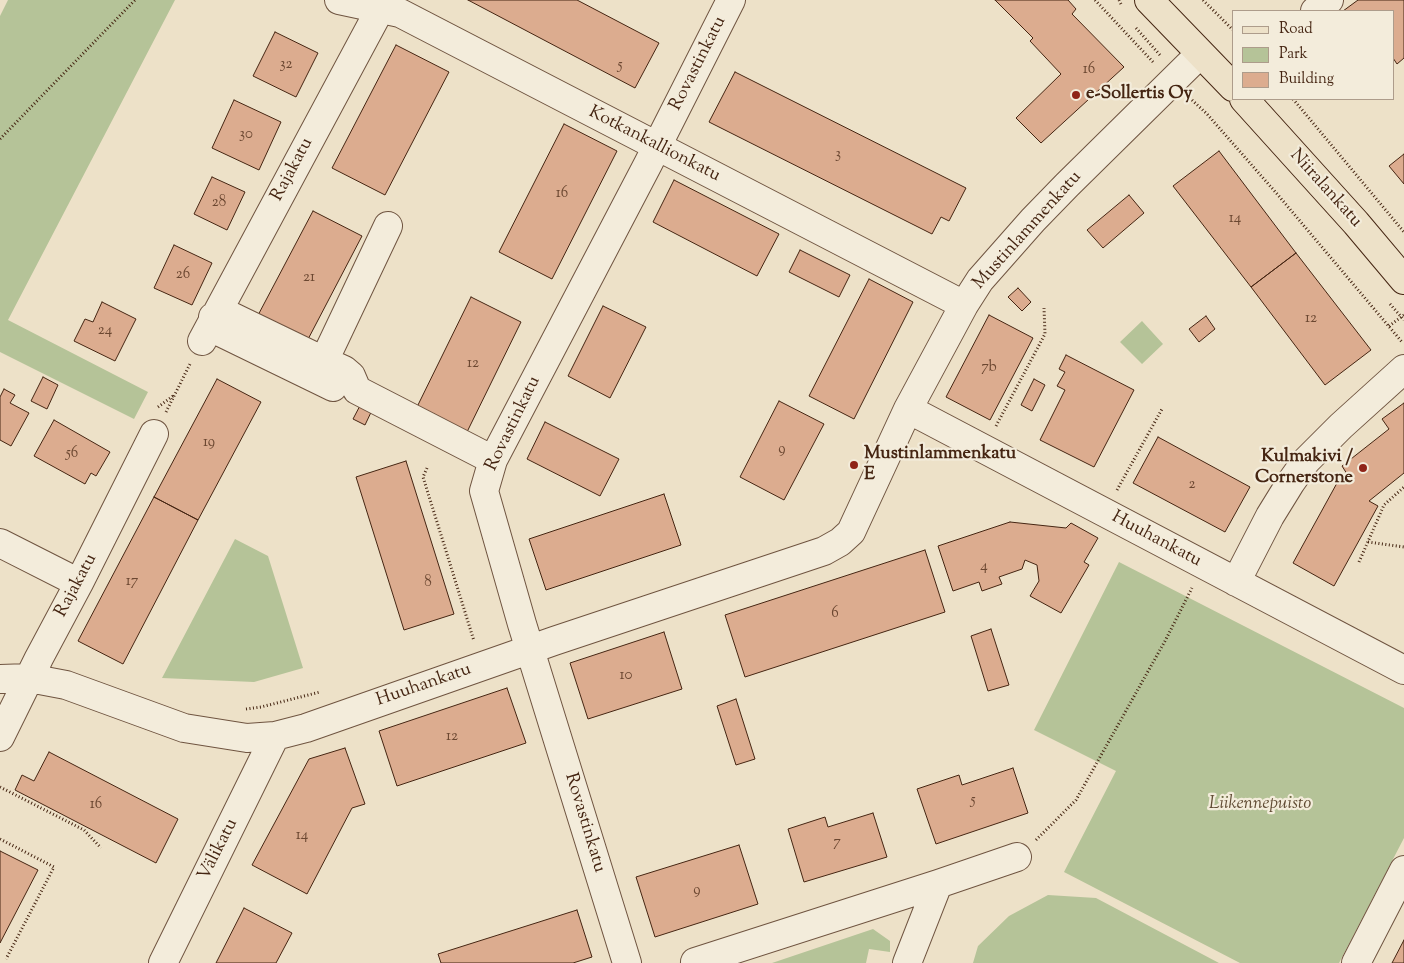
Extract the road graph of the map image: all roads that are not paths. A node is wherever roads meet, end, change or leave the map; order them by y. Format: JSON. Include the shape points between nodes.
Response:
{"nodes":[{"id":1,"x":339,"y":0,"type":"edge"},
{"id":2,"x":731,"y":0,"type":"edge"},
{"id":3,"x":1149,"y":0,"type":"edge"},
{"id":4,"x":1329,"y":0,"type":"edge"},
{"id":5,"x":383,"y":4,"type":"edge"},
{"id":6,"x":1316,"y":10,"type":"edge"},
{"id":7,"x":1200,"y":54,"type":"junction"},
{"id":8,"x":1232,"y":86,"type":"edge"},
{"id":9,"x":1245,"y":100,"type":"edge"},
{"id":10,"x":657,"y":147,"type":"junction"},
{"id":11,"x":388,"y":226,"type":"dead end"},
{"id":12,"x":1404,"y":280,"type":"edge"},
{"id":13,"x":964,"y":305,"type":"junction"},
{"id":14,"x":213,"y":317,"type":"junction"},
{"id":15,"x":202,"y":341,"type":"road end"},
{"id":16,"x":324,"y":361,"type":"junction"},
{"id":17,"x":1404,"y":369,"type":"edge"},
{"id":18,"x":333,"y":387,"type":"dead end"},
{"id":19,"x":908,"y":409,"type":"junction"},
{"id":20,"x":154,"y":434,"type":"dead end"},
{"id":21,"x":493,"y":460,"type":"junction"},
{"id":22,"x":840,"y":542,"type":"joint"},
{"id":23,"x":0,"y":543,"type":"edge"},
{"id":24,"x":1236,"y":582,"type":"junction"},
{"id":25,"x":79,"y":584,"type":"junction"},
{"id":26,"x":530,"y":650,"type":"junction"},
{"id":27,"x":1404,"y":670,"type":"edge"},
{"id":28,"x":29,"y":678,"type":"junction"},
{"id":29,"x":0,"y":679,"type":"edge"},
{"id":30,"x":275,"y":736,"type":"junction"},
{"id":31,"x":0,"y":737,"type":"edge"},
{"id":32,"x":1017,"y":857,"type":"road end"},
{"id":33,"x":1404,"y":870,"type":"edge"},
{"id":34,"x":938,"y":884,"type":"junction"},
{"id":35,"x":695,"y":962,"type":"edge"},
{"id":36,"x":163,"y":963,"type":"edge"},
{"id":37,"x":627,"y":963,"type":"edge"},
{"id":38,"x":907,"y":963,"type":"edge"},
{"id":39,"x":1356,"y":963,"type":"edge"}],
"edges":[{"from":1,"to":5,"type":"street","name":"Kotkankallionkatu"},
{"from":2,"to":10,"type":"street","name":"Rovastinkatu"},
{"from":3,"to":7,"type":"main road"},
{"from":4,"to":6,"type":"street"},
{"from":5,"to":10,"type":"street","name":"Kotkankallionkatu"},
{"from":5,"to":14,"type":"street","name":"Rajakatu"},
{"from":7,"to":8,"type":"main road"},
{"from":7,"to":13,"type":"street","name":"Mustinlammenkatu","via":[[1033,220],[980,280]]},
{"from":9,"to":12,"type":"main road","name":"Niiralankatu"},
{"from":10,"to":13,"type":"street","name":"Kotkankallionkatu"},
{"from":10,"to":21,"type":"street","name":"Rovastinkatu"},
{"from":11,"to":16,"type":"street"},
{"from":13,"to":19,"type":"street","name":"Mustinlammenkatu"},
{"from":14,"to":15,"type":"street","name":"Rajakatu"},
{"from":14,"to":16,"type":"street","via":[[231,316]]},
{"from":14,"to":18,"type":"street","via":[[222,334]]},
{"from":16,"to":21,"type":"street","via":[[344,370],[358,390]]},
{"from":17,"to":24,"type":"street","via":[[1306,461],[1270,516]]},
{"from":19,"to":22,"type":"street","name":"Mustinlammenkatu","via":[[851,532]]},
{"from":19,"to":24,"type":"street","name":"Huuhankatu"},
{"from":20,"to":25,"type":"street","name":"Rajakatu"},
{"from":21,"to":26,"type":"street","name":"Rovastinkatu","via":[[484,491]]},
{"from":22,"to":26,"type":"street","name":"Huuhankatu","via":[[824,551]]},
{"from":23,"to":25,"type":"street"},
{"from":24,"to":27,"type":"street","name":"Huuhankatu"},
{"from":25,"to":28,"type":"street","name":"Rajakatu"},
{"from":26,"to":30,"type":"street","name":"Huuhankatu"},
{"from":26,"to":37,"type":"street","name":"Rovastinkatu"},
{"from":28,"to":29,"type":"street","name":"Huuhankatu"},
{"from":28,"to":30,"type":"street","name":"Huuhankatu","via":[[66,685],[184,728],[247,738]]},
{"from":28,"to":31,"type":"street","name":"Rajakatu"},
{"from":30,"to":36,"type":"street","name":"Välikatu"},
{"from":32,"to":34,"type":"street"},
{"from":33,"to":39,"type":"street"},
{"from":34,"to":35,"type":"street"},
{"from":34,"to":38,"type":"street"}]}
